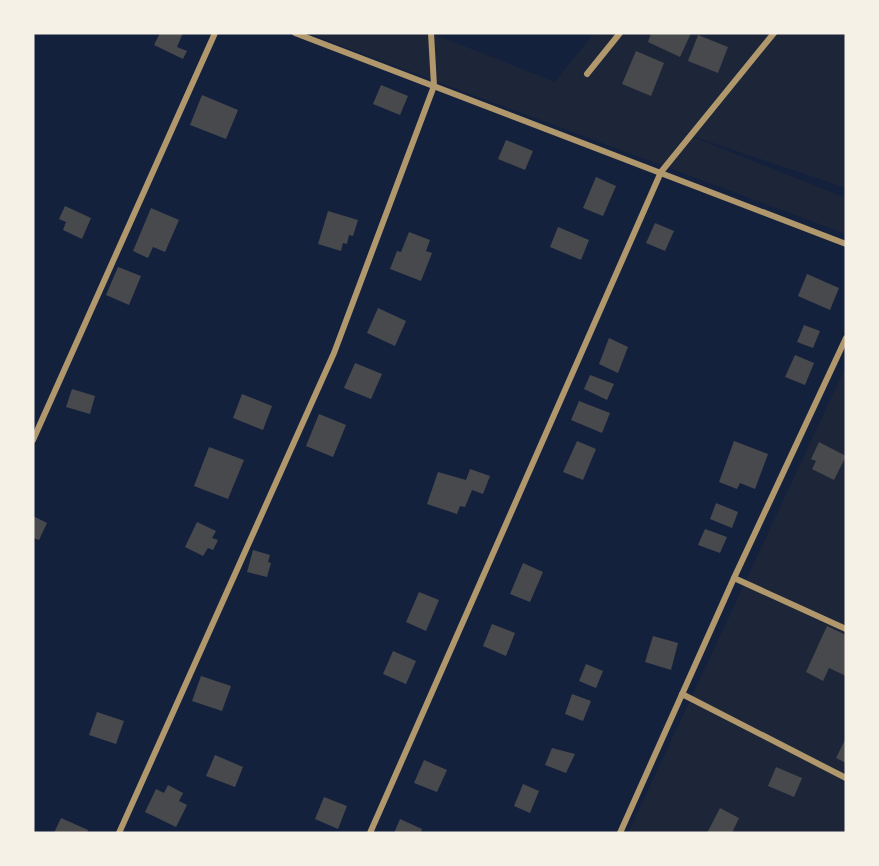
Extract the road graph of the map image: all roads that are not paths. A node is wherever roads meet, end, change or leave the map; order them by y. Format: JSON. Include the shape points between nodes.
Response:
{"nodes":[{"id":1,"x":215,"y":33,"type":"edge"},
{"id":2,"x":295,"y":33,"type":"edge"},
{"id":3,"x":431,"y":33,"type":"edge"},
{"id":4,"x":620,"y":33,"type":"edge"},
{"id":5,"x":774,"y":33,"type":"edge"},
{"id":6,"x":586,"y":74,"type":"dead end"},
{"id":7,"x":434,"y":86,"type":"junction"},
{"id":8,"x":662,"y":172,"type":"junction"},
{"id":9,"x":846,"y":244,"type":"edge"},
{"id":10,"x":846,"y":338,"type":"edge"},
{"id":11,"x":33,"y":440,"type":"edge"},
{"id":12,"x":734,"y":578,"type":"junction"},
{"id":13,"x":846,"y":629,"type":"edge"},
{"id":14,"x":682,"y":694,"type":"junction"},
{"id":15,"x":846,"y":778,"type":"edge"},
{"id":16,"x":119,"y":833,"type":"edge"},
{"id":17,"x":370,"y":833,"type":"edge"},
{"id":18,"x":620,"y":833,"type":"edge"}],
"edges":[{"from":1,"to":11,"type":"street"},
{"from":2,"to":7,"type":"street"},
{"from":3,"to":7,"type":"street"},
{"from":4,"to":6,"type":"street"},
{"from":5,"to":8,"type":"street"},
{"from":7,"to":8,"type":"street"},
{"from":7,"to":16,"type":"street","via":[[334,353]]},
{"from":8,"to":9,"type":"street"},
{"from":8,"to":17,"type":"street"},
{"from":10,"to":12,"type":"street"},
{"from":12,"to":13,"type":"street"},
{"from":12,"to":14,"type":"street"},
{"from":14,"to":15,"type":"street"},
{"from":14,"to":18,"type":"street"}]}
